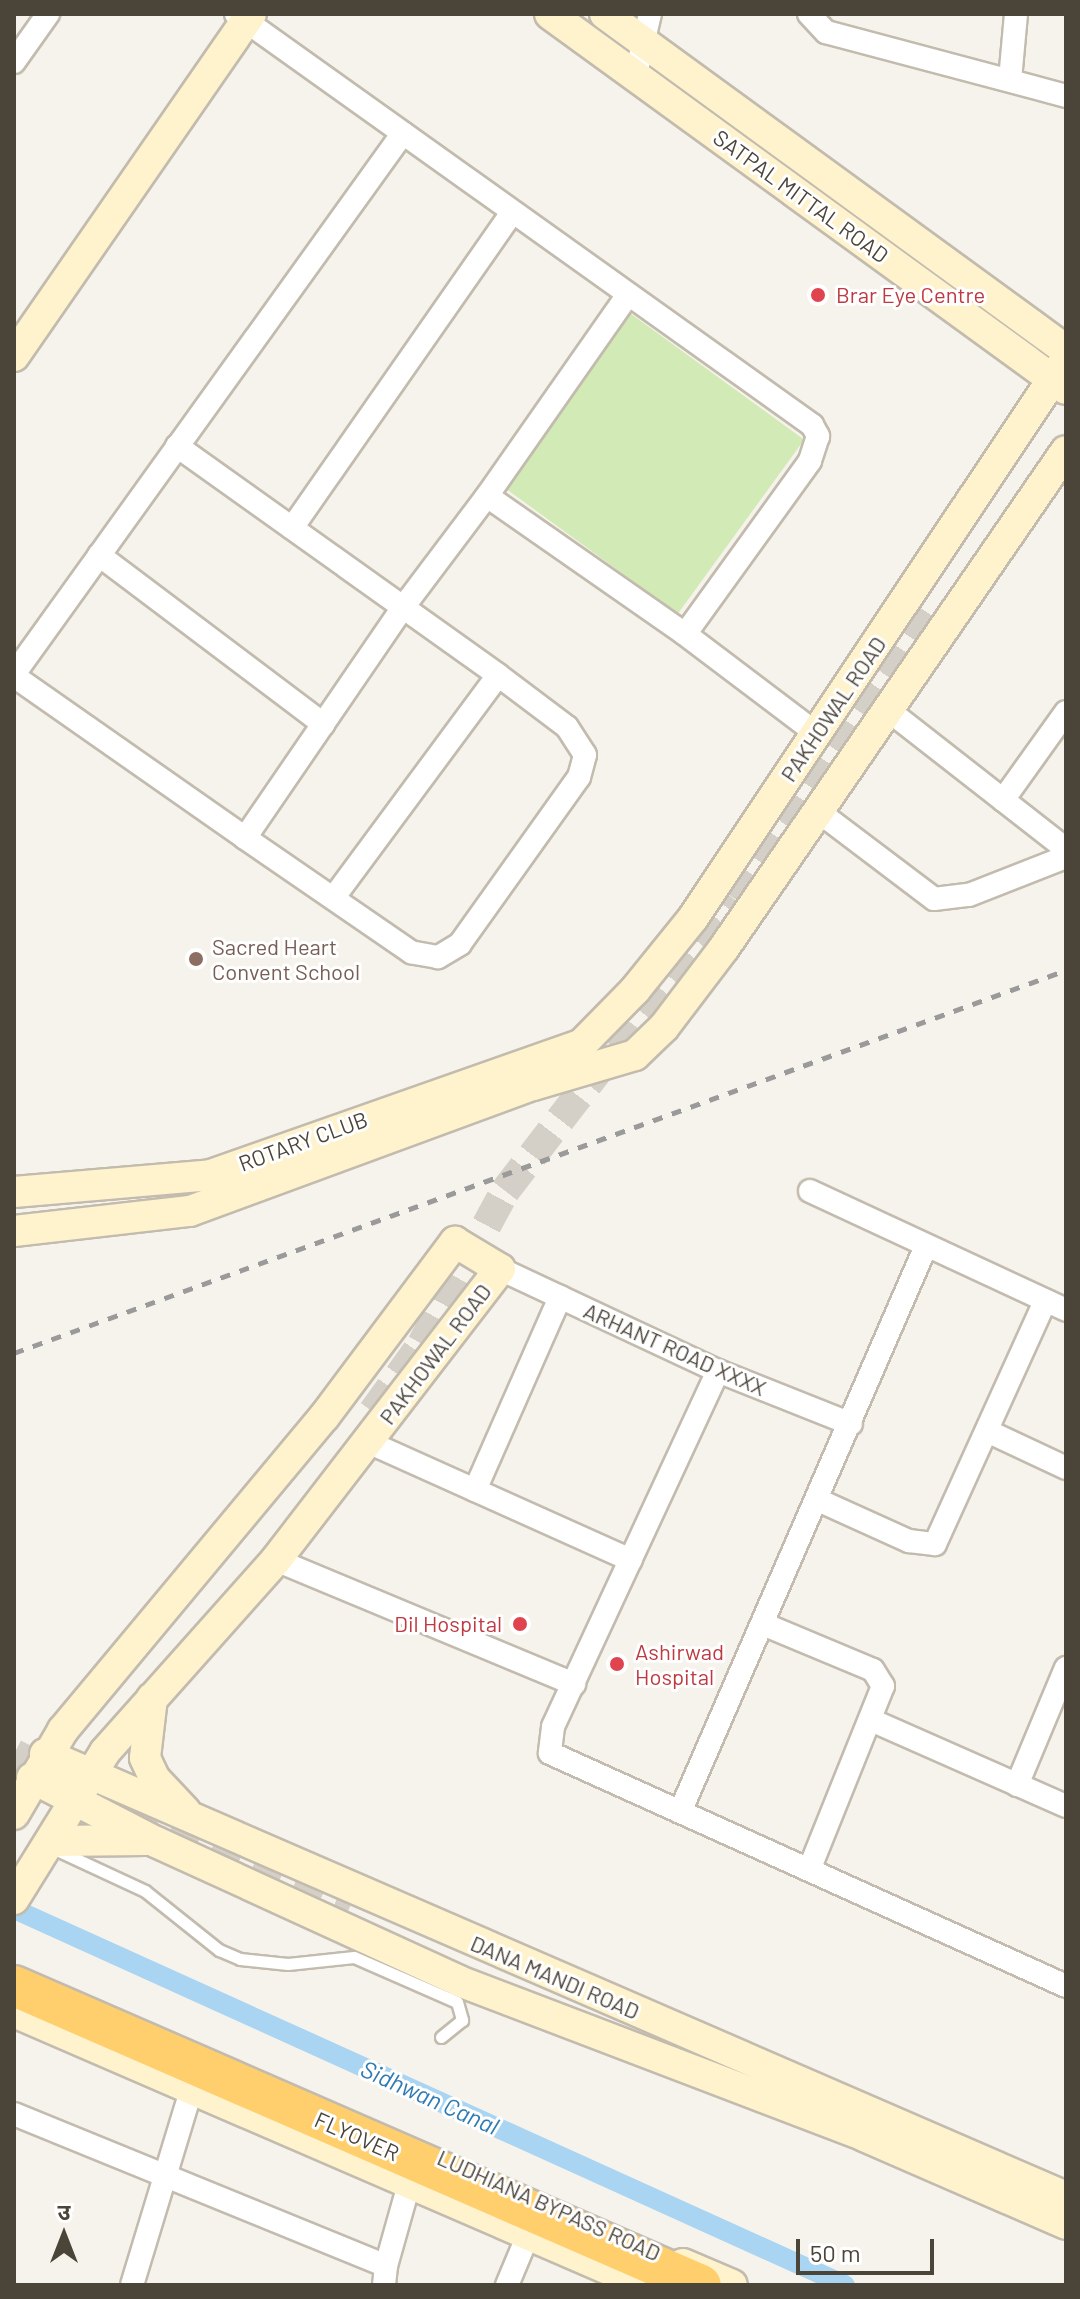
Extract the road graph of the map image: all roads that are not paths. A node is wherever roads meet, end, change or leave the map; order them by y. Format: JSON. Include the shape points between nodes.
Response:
{"nodes":[{"id":1,"x":48,"y":14,"type":"edge"},
{"id":2,"x":550,"y":14,"type":"edge"},
{"id":3,"x":605,"y":14,"type":"edge"},
{"id":4,"x":809,"y":14,"type":"edge"},
{"id":5,"x":1016,"y":14,"type":"edge"},
{"id":6,"x":244,"y":16,"type":"edge"},
{"id":7,"x":647,"y":28,"type":"edge"},
{"id":8,"x":14,"y":62,"type":"edge"},
{"id":9,"x":636,"y":74,"type":"junction"},
{"id":10,"x":1010,"y":80,"type":"junction"},
{"id":11,"x":1066,"y":96,"type":"edge"},
{"id":12,"x":403,"y":133,"type":"junction"},
{"id":13,"x":511,"y":214,"type":"junction"},
{"id":14,"x":627,"y":296,"type":"junction"},
{"id":15,"x":1066,"y":350,"type":"edge"},
{"id":16,"x":14,"y":356,"type":"edge"},
{"id":17,"x":1061,"y":376,"type":"edge"},
{"id":18,"x":177,"y":446,"type":"junction"},
{"id":19,"x":1066,"y":451,"type":"edge"},
{"id":20,"x":487,"y":496,"type":"junction"},
{"id":21,"x":292,"y":528,"type":"junction"},
{"id":22,"x":99,"y":555,"type":"junction"},
{"id":23,"x":404,"y":606,"type":"junction"},
{"id":24,"x":685,"y":634,"type":"junction"},
{"id":25,"x":14,"y":675,"type":"edge"},
{"id":26,"x":498,"y":675,"type":"junction"},
{"id":27,"x":888,"y":710,"type":"junction"},
{"id":28,"x":1066,"y":712,"type":"edge"},
{"id":29,"x":323,"y":724,"type":"junction"},
{"id":30,"x":817,"y":734,"type":"junction"},
{"id":31,"x":1003,"y":800,"type":"junction"},
{"id":32,"x":819,"y":812,"type":"junction"},
{"id":33,"x":245,"y":838,"type":"junction"},
{"id":34,"x":1066,"y":849,"type":"edge"},
{"id":35,"x":1066,"y":857,"type":"edge"},
{"id":36,"x":334,"y":897,"type":"junction"},
{"id":37,"x":582,"y":1044,"type":"joint"},
{"id":38,"x":530,"y":1072,"type":"junction"},
{"id":39,"x":211,"y":1175,"type":"junction"},
{"id":40,"x":810,"y":1191,"type":"dead end"},
{"id":41,"x":14,"y":1192,"type":"edge"},
{"id":42,"x":14,"y":1217,"type":"edge"},
{"id":43,"x":14,"y":1231,"type":"edge"},
{"id":44,"x":926,"y":1246,"type":"junction"},
{"id":45,"x":500,"y":1269,"type":"junction"},
{"id":46,"x":560,"y":1297,"type":"junction"},
{"id":47,"x":1045,"y":1301,"type":"junction"},
{"id":48,"x":1066,"y":1310,"type":"edge"},
{"id":49,"x":718,"y":1371,"type":"junction"},
{"id":50,"x":851,"y":1424,"type":"junction"},
{"id":51,"x":987,"y":1431,"type":"junction"},
{"id":52,"x":368,"y":1442,"type":"junction"},
{"id":53,"x":1066,"y":1468,"type":"edge"},
{"id":54,"x":475,"y":1490,"type":"junction"},
{"id":55,"x":818,"y":1500,"type":"junction"},
{"id":56,"x":276,"y":1560,"type":"junction"},
{"id":57,"x":631,"y":1560,"type":"junction"},
{"id":58,"x":763,"y":1624,"type":"junction"},
{"id":59,"x":1066,"y":1668,"type":"edge"},
{"id":60,"x":574,"y":1684,"type":"junction"},
{"id":61,"x":154,"y":1693,"type":"junction"},
{"id":62,"x":128,"y":1713,"type":"dead end"},
{"id":63,"x":871,"y":1720,"type":"junction"},
{"id":64,"x":63,"y":1775,"type":"junction"},
{"id":65,"x":1017,"y":1785,"type":"junction"},
{"id":66,"x":1066,"y":1806,"type":"edge"},
{"id":67,"x":680,"y":1812,"type":"junction"},
{"id":68,"x":14,"y":1814,"type":"edge"},
{"id":69,"x":199,"y":1824,"type":"junction"},
{"id":70,"x":156,"y":1842,"type":"junction"},
{"id":71,"x":49,"y":1844,"type":"junction"},
{"id":72,"x":809,"y":1870,"type":"junction"},
{"id":73,"x":19,"y":1888,"type":"edge"},
{"id":74,"x":14,"y":1971,"type":"edge"},
{"id":75,"x":14,"y":1986,"type":"edge"},
{"id":76,"x":547,"y":1986,"type":"dead end"},
{"id":77,"x":1066,"y":1986,"type":"edge"},
{"id":78,"x":592,"y":1998,"type":"junction"},
{"id":79,"x":14,"y":2012,"type":"edge"},
{"id":80,"x":599,"y":2035,"type":"junction"},
{"id":81,"x":441,"y":2037,"type":"dead end"},
{"id":82,"x":192,"y":2088,"type":"junction"},
{"id":83,"x":14,"y":2114,"type":"edge"},
{"id":84,"x":164,"y":2176,"type":"junction"},
{"id":85,"x":409,"y":2184,"type":"junction"},
{"id":86,"x":1066,"y":2197,"type":"edge"},
{"id":87,"x":1066,"y":2224,"type":"edge"},
{"id":88,"x":528,"y":2235,"type":"junction"},
{"id":89,"x":385,"y":2276,"type":"edge"},
{"id":90,"x":132,"y":2285,"type":"edge"},
{"id":91,"x":507,"y":2285,"type":"edge"},
{"id":92,"x":645,"y":2285,"type":"edge"},
{"id":93,"x":701,"y":2285,"type":"edge"},
{"id":94,"x":732,"y":2285,"type":"edge"}],
"edges":[{"from":1,"to":8,"type":"street"},
{"from":2,"to":9,"type":"street","name":"SATPAL MITTAL ROAD"},
{"from":3,"to":7,"type":"street","name":"SATPAL MITTAL ROAD"},
{"from":4,"to":10,"type":"street","via":[[826,32]]},
{"from":5,"to":10,"type":"street"},
{"from":6,"to":12,"type":"street"},
{"from":6,"to":16,"type":"street"},
{"from":7,"to":9,"type":"street"},
{"from":7,"to":15,"type":"street","name":"SATPAL MITTAL ROAD"},
{"from":9,"to":17,"type":"street","name":"SATPAL MITTAL ROAD"},
{"from":10,"to":11,"type":"street"},
{"from":12,"to":13,"type":"street"},
{"from":12,"to":18,"type":"street"},
{"from":13,"to":14,"type":"street"},
{"from":13,"to":21,"type":"street"},
{"from":14,"to":20,"type":"street"},
{"from":14,"to":24,"type":"street","via":[[804,418],[818,436],[810,461]]},
{"from":17,"to":30,"type":"street","name":"PAKHOWAL ROAD"},
{"from":18,"to":21,"type":"street"},
{"from":18,"to":22,"type":"street"},
{"from":19,"to":27,"type":"street","name":"PAKHOWAL ROAD"},
{"from":20,"to":23,"type":"street"},
{"from":20,"to":24,"type":"street"},
{"from":21,"to":23,"type":"street"},
{"from":22,"to":25,"type":"street"},
{"from":22,"to":29,"type":"street"},
{"from":23,"to":26,"type":"street"},
{"from":23,"to":29,"type":"street"},
{"from":24,"to":30,"type":"street"},
{"from":25,"to":33,"type":"street"},
{"from":26,"to":36,"type":"street"},
{"from":26,"to":36,"type":"street","via":[[576,737],[584,766],[460,944],[438,957],[411,952]]},
{"from":27,"to":31,"type":"street"},
{"from":27,"to":32,"type":"street","name":"PAKHOWAL ROAD"},
{"from":28,"to":31,"type":"street"},
{"from":29,"to":33,"type":"street"},
{"from":30,"to":37,"type":"street","name":"PAKHOWAL ROAD","via":[[693,918],[635,990]]},
{"from":31,"to":34,"type":"street"},
{"from":32,"to":35,"type":"street","via":[[934,899],[969,895]]},
{"from":32,"to":38,"type":"street","name":"PAKHOWAL ROAD","via":[[689,995],[635,1055]]},
{"from":33,"to":36,"type":"street"},
{"from":37,"to":38,"type":"street","name":"ROTARY CLUB"},
{"from":38,"to":39,"type":"street","name":"ROTARY CLUB"},
{"from":38,"to":43,"type":"street","via":[[190,1211]]},
{"from":39,"to":41,"type":"street","name":"ROTARY CLUB"},
{"from":39,"to":42,"type":"street","via":[[194,1197],[173,1204]]},
{"from":40,"to":44,"type":"street"},
{"from":44,"to":47,"type":"street"},
{"from":44,"to":50,"type":"street"},
{"from":45,"to":46,"type":"street","name":"ARHANT ROAD XXXX"},
{"from":45,"to":52,"type":"street","name":"PAKHOWAL ROAD"},
{"from":45,"to":64,"type":"street","name":"PAKHOWAL ROAD","via":[[455,1242]]},
{"from":46,"to":49,"type":"street","name":"ARHANT ROAD XXXX"},
{"from":46,"to":54,"type":"street"},
{"from":47,"to":48,"type":"street"},
{"from":47,"to":51,"type":"street"},
{"from":49,"to":50,"type":"street","name":"ARHANT ROAD XXXX"},
{"from":49,"to":57,"type":"street"},
{"from":50,"to":55,"type":"street"},
{"from":51,"to":53,"type":"street"},
{"from":51,"to":55,"type":"street","via":[[935,1544],[909,1541]]},
{"from":52,"to":54,"type":"street"},
{"from":52,"to":56,"type":"street","name":"PAKHOWAL ROAD"},
{"from":54,"to":57,"type":"street"},
{"from":55,"to":58,"type":"street"},
{"from":56,"to":60,"type":"street"},
{"from":56,"to":61,"type":"street","name":"PAKHOWAL ROAD"},
{"from":57,"to":60,"type":"street"},
{"from":58,"to":63,"type":"street","via":[[879,1675],[882,1692]]},
{"from":58,"to":67,"type":"street"},
{"from":59,"to":65,"type":"street"},
{"from":60,"to":67,"type":"street","via":[[550,1736],[556,1760]]},
{"from":61,"to":64,"type":"street","name":"PAKHOWAL ROAD"},
{"from":61,"to":69,"type":"street","via":[[145,1758],[155,1779]]},
{"from":62,"to":64,"type":"street"},
{"from":63,"to":65,"type":"street"},
{"from":63,"to":72,"type":"street"},
{"from":64,"to":68,"type":"street","name":"PAKHOWAL ROAD"},
{"from":64,"to":69,"type":"street","name":"DANA MANDI ROAD"},
{"from":64,"to":70,"type":"street"},
{"from":64,"to":71,"type":"street","name":"PAKHOWAL ROAD"},
{"from":65,"to":66,"type":"street"},
{"from":67,"to":72,"type":"street"},
{"from":69,"to":78,"type":"street","name":"DANA MANDI ROAD"},
{"from":70,"to":71,"type":"street"},
{"from":70,"to":80,"type":"street","via":[[459,1981]]},
{"from":71,"to":73,"type":"street","name":"PAKHOWAL ROAD"},
{"from":71,"to":81,"type":"lane","via":[[145,1891],[219,1950],[240,1959],[288,1964],[354,1957],[429,1989],[463,2011],[458,2025]]},
{"from":72,"to":77,"type":"street"},
{"from":74,"to":94,"type":"street","name":"LUDHIANA BYPASS ROAD"},
{"from":75,"to":93,"type":"highway","name":"FLYOVER"},
{"from":76,"to":78,"type":"street"},
{"from":78,"to":80,"type":"street"},
{"from":78,"to":86,"type":"street","name":"DANA MANDI ROAD"},
{"from":79,"to":82,"type":"street","name":"LUDHIANA BYPASS ROAD"},
{"from":80,"to":87,"type":"street","via":[[864,2136]]},
{"from":82,"to":84,"type":"street"},
{"from":82,"to":85,"type":"street","name":"LUDHIANA BYPASS ROAD"},
{"from":83,"to":84,"type":"street"},
{"from":84,"to":89,"type":"street"},
{"from":84,"to":90,"type":"street"},
{"from":85,"to":88,"type":"street","name":"LUDHIANA BYPASS ROAD"},
{"from":85,"to":89,"type":"street"},
{"from":88,"to":91,"type":"street"},
{"from":88,"to":92,"type":"street","name":"LUDHIANA BYPASS ROAD"}]}
